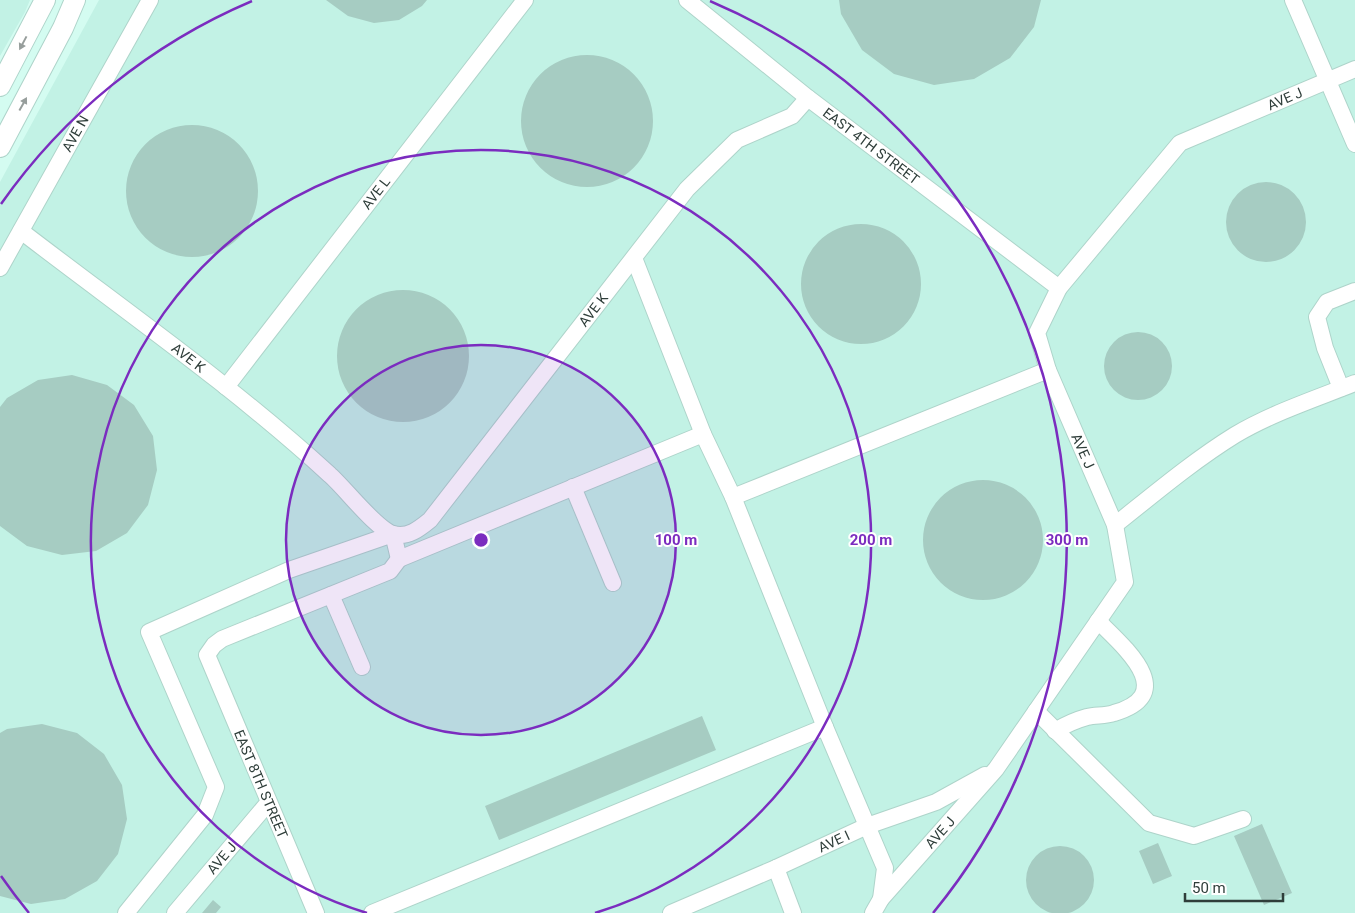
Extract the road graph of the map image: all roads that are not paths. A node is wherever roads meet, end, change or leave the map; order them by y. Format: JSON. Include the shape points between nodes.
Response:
{"nodes":[{"id":1,"x":45,"y":0,"type":"edge"},
{"id":2,"x":75,"y":0,"type":"edge"},
{"id":3,"x":150,"y":0,"type":"edge"},
{"id":4,"x":525,"y":0,"type":"edge"},
{"id":5,"x":687,"y":0,"type":"edge"},
{"id":6,"x":1293,"y":0,"type":"edge"},
{"id":7,"x":1355,"y":69,"type":"edge"},
{"id":8,"x":1328,"y":80,"type":"junction"},
{"id":9,"x":0,"y":86,"type":"edge"},
{"id":10,"x":808,"y":98,"type":"junction"},
{"id":11,"x":1355,"y":144,"type":"edge"},
{"id":12,"x":0,"y":147,"type":"edge"},
{"id":13,"x":21,"y":231,"type":"junction"},
{"id":14,"x":634,"y":258,"type":"junction"},
{"id":15,"x":0,"y":268,"type":"edge"},
{"id":16,"x":1059,"y":288,"type":"junction"},
{"id":17,"x":1355,"y":291,"type":"edge"},
{"id":18,"x":1048,"y":370,"type":"junction"},
{"id":19,"x":1348,"y":385,"type":"edge"},
{"id":20,"x":226,"y":387,"type":"junction"},
{"id":21,"x":703,"y":434,"type":"junction"},
{"id":22,"x":573,"y":488,"type":"junction"},
{"id":23,"x":733,"y":498,"type":"junction"},
{"id":24,"x":1115,"y":525,"type":"junction"},
{"id":25,"x":393,"y":534,"type":"junction"},
{"id":26,"x":399,"y":558,"type":"junction"},
{"id":27,"x":613,"y":583,"type":"dead end"},
{"id":28,"x":331,"y":594,"type":"junction"},
{"id":29,"x":1098,"y":621,"type":"junction"},
{"id":30,"x":362,"y":667,"type":"dead end"},
{"id":31,"x":1036,"y":711,"type":"junction"},
{"id":32,"x":825,"y":726,"type":"junction"},
{"id":33,"x":1055,"y":731,"type":"junction"},
{"id":34,"x":996,"y":769,"type":"junction"},
{"id":35,"x":268,"y":803,"type":"junction"},
{"id":36,"x":1243,"y":818,"type":"dead end"},
{"id":37,"x":867,"y":826,"type":"junction"},
{"id":38,"x":776,"y":868,"type":"junction"},
{"id":39,"x":881,"y":899,"type":"junction"},
{"id":40,"x":126,"y":913,"type":"edge"},
{"id":41,"x":175,"y":913,"type":"edge"},
{"id":42,"x":316,"y":913,"type":"edge"},
{"id":43,"x":372,"y":913,"type":"edge"},
{"id":44,"x":670,"y":913,"type":"edge"},
{"id":45,"x":794,"y":913,"type":"edge"},
{"id":46,"x":873,"y":913,"type":"edge"}],
"edges":[{"from":1,"to":9,"type":"main road","one_way":true},
{"from":12,"to":2,"type":"main road","one_way":true,"via":[[64,28]]},
{"from":3,"to":13,"type":"street","name":"AVE N"},
{"from":4,"to":20,"type":"street","name":"AVE L"},
{"from":5,"to":10,"type":"street","name":"EAST 4TH STREET"},
{"from":6,"to":8,"type":"street"},
{"from":7,"to":8,"type":"street","name":"AVE J"},
{"from":8,"to":11,"type":"street"},
{"from":8,"to":16,"type":"street","name":"AVE J","via":[[1180,143]]},
{"from":10,"to":14,"type":"street","name":"AVE K","via":[[792,116],[736,140],[687,189]]},
{"from":10,"to":16,"type":"street","name":"EAST 4TH STREET"},
{"from":13,"to":15,"type":"street","name":"AVE N"},
{"from":13,"to":20,"type":"street","name":"AVE K"},
{"from":14,"to":21,"type":"street"},
{"from":14,"to":25,"type":"street","name":"AVE K","via":[[430,520],[413,533]]},
{"from":16,"to":18,"type":"street","name":"AVE J","via":[[1037,333]]},
{"from":17,"to":19,"type":"street","via":[[1328,302],[1317,317],[1325,348]]},
{"from":18,"to":23,"type":"street"},
{"from":18,"to":24,"type":"street","name":"AVE J"},
{"from":19,"to":24,"type":"street","via":[[1236,435]]},
{"from":20,"to":25,"type":"street","name":"AVE K","via":[[330,475],[378,526]]},
{"from":21,"to":22,"type":"street"},
{"from":21,"to":23,"type":"street"},
{"from":22,"to":26,"type":"street"},
{"from":22,"to":27,"type":"street"},
{"from":23,"to":32,"type":"street"},
{"from":24,"to":29,"type":"street","name":"AVE J","via":[[1126,582]]},
{"from":25,"to":26,"type":"street"},
{"from":25,"to":40,"type":"street","name":"AVE K","via":[[289,570],[149,632],[216,787],[205,814]]},
{"from":26,"to":28,"type":"street","via":[[390,570]]},
{"from":28,"to":30,"type":"street"},
{"from":28,"to":35,"type":"street","name":"EAST 8TH STREET","via":[[222,639],[206,655]]},
{"from":29,"to":31,"type":"street","name":"AVE J"},
{"from":29,"to":33,"type":"street","via":[[1144,672],[1146,685],[1129,708],[1087,717]]},
{"from":31,"to":33,"type":"street"},
{"from":31,"to":34,"type":"street","name":"AVE J"},
{"from":32,"to":37,"type":"street"},
{"from":32,"to":43,"type":"street"},
{"from":33,"to":36,"type":"street","via":[[1149,823],[1194,836]]},
{"from":34,"to":37,"type":"street","name":"AVE I","via":[[936,802]]},
{"from":34,"to":39,"type":"street","name":"AVE J"},
{"from":35,"to":41,"type":"street","name":"AVE J"},
{"from":35,"to":42,"type":"street","name":"EAST 8TH STREET"},
{"from":37,"to":38,"type":"street","name":"AVE I"},
{"from":37,"to":39,"type":"street","via":[[885,868]]},
{"from":38,"to":44,"type":"street","name":"AVE I"},
{"from":38,"to":45,"type":"street"},
{"from":39,"to":46,"type":"street","name":"AVE J"}]}
